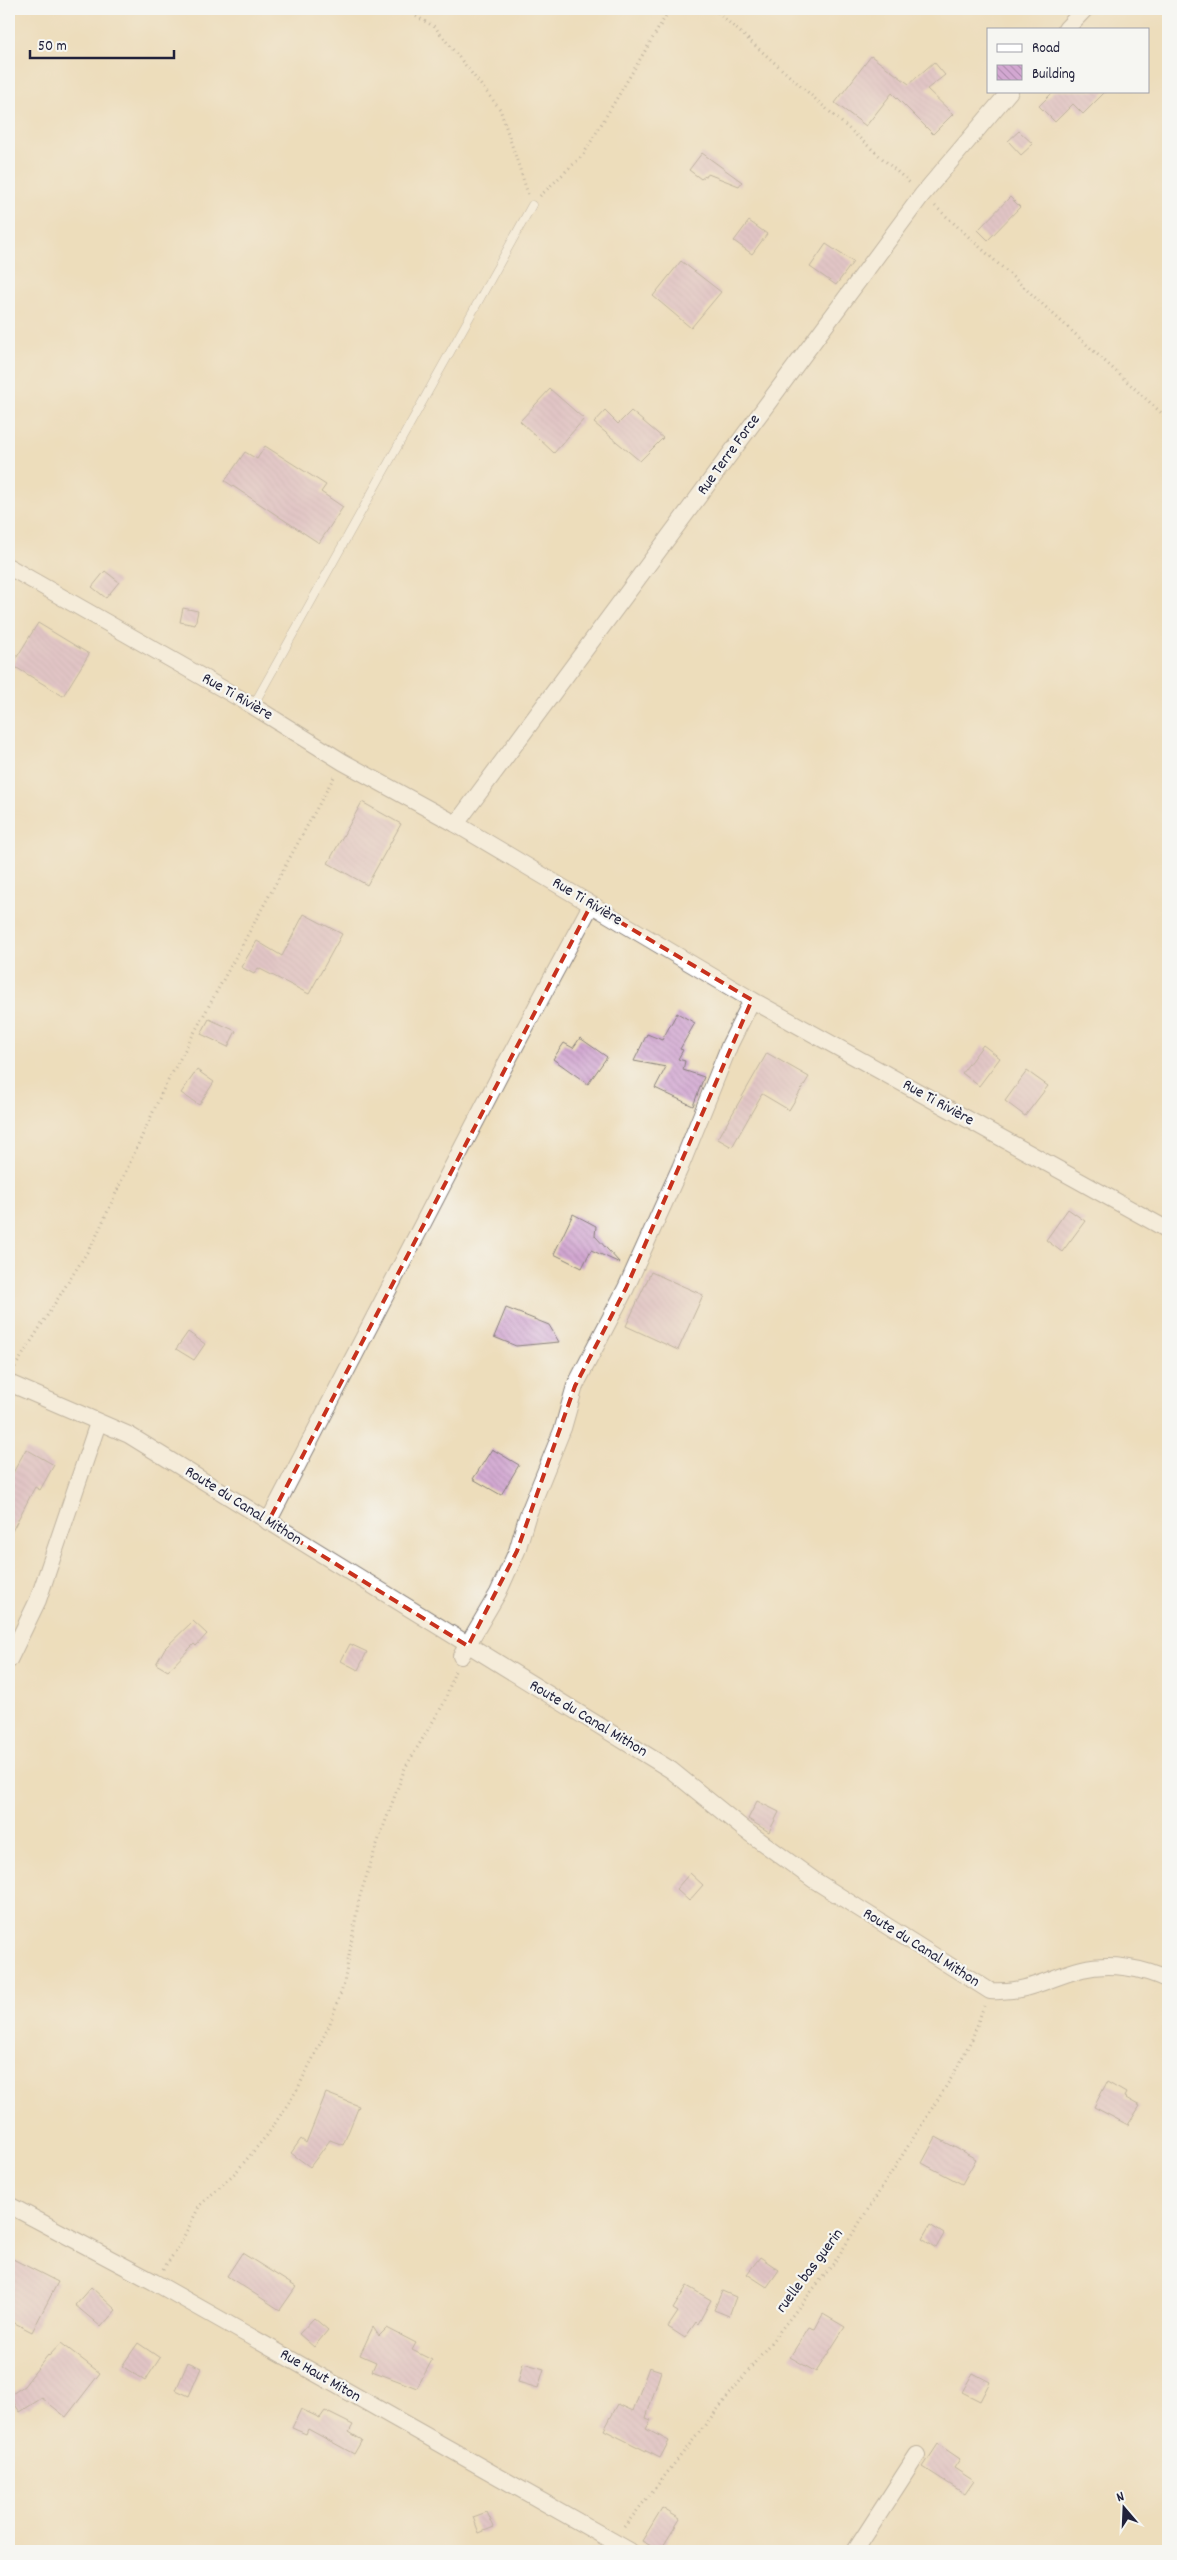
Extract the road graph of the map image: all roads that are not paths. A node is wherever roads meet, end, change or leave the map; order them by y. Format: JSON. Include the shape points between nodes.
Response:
{"nodes":[{"id":1,"x":1085,"y":9,"type":"edge"},
{"id":2,"x":1067,"y":28,"type":"edge"},
{"id":3,"x":1009,"y":92,"type":"edge"},
{"id":4,"x":532,"y":205,"type":"road end"},
{"id":5,"x":9,"y":567,"type":"edge"},
{"id":6,"x":253,"y":706,"type":"junction"},
{"id":7,"x":456,"y":824,"type":"junction"},
{"id":8,"x":591,"y":904,"type":"junction"},
{"id":9,"x":752,"y":1000,"type":"junction"},
{"id":10,"x":1168,"y":1230,"type":"edge"},
{"id":11,"x":11,"y":1376,"type":"edge"},
{"id":12,"x":98,"y":1423,"type":"junction"},
{"id":13,"x":268,"y":1522,"type":"junction"},
{"id":14,"x":464,"y":1651,"type":"junction"},
{"id":15,"x":9,"y":1660,"type":"edge"},
{"id":16,"x":1168,"y":1980,"type":"edge"},
{"id":17,"x":9,"y":2205,"type":"edge"},
{"id":18,"x":917,"y":2455,"type":"dead end"},
{"id":19,"x":630,"y":2551,"type":"edge"},
{"id":20,"x":855,"y":2551,"type":"edge"}],
"edges":[{"from":1,"to":2,"type":"street"},
{"from":3,"to":7,"type":"street","name":"Rue Terre Force","via":[[922,195]]},
{"from":4,"to":6,"type":"lane"},
{"from":5,"to":6,"type":"street","name":"Rue Ti Rivière"},
{"from":6,"to":7,"type":"street","name":"Rue Ti Rivière","via":[[343,762]]},
{"from":7,"to":8,"type":"street","name":"Rue Ti Rivière"},
{"from":8,"to":9,"type":"street","name":"Rue Ti Rivière"},
{"from":8,"to":13,"type":"street"},
{"from":9,"to":10,"type":"street","name":"Rue Ti Rivière"},
{"from":9,"to":14,"type":"street","via":[[744,1011],[680,1168],[626,1288],[575,1386],[563,1428],[527,1517],[517,1551],[498,1593]]},
{"from":11,"to":12,"type":"street","name":"Route du Canal Mithon"},
{"from":12,"to":13,"type":"street","name":"Route du Canal Mithon","via":[[129,1435]]},
{"from":12,"to":15,"type":"street","via":[[38,1600]]},
{"from":13,"to":14,"type":"street","name":"Route du Canal Mithon"},
{"from":14,"to":16,"type":"street","name":"Route du Canal Mithon","via":[[671,1770],[814,1880],[990,1991],[1010,1992],[1034,1987],[1083,1968],[1110,1966],[1135,1969]]},
{"from":17,"to":19,"type":"street","name":"Rue Haut Miton","via":[[154,2282]]},
{"from":18,"to":20,"type":"street"}]}
